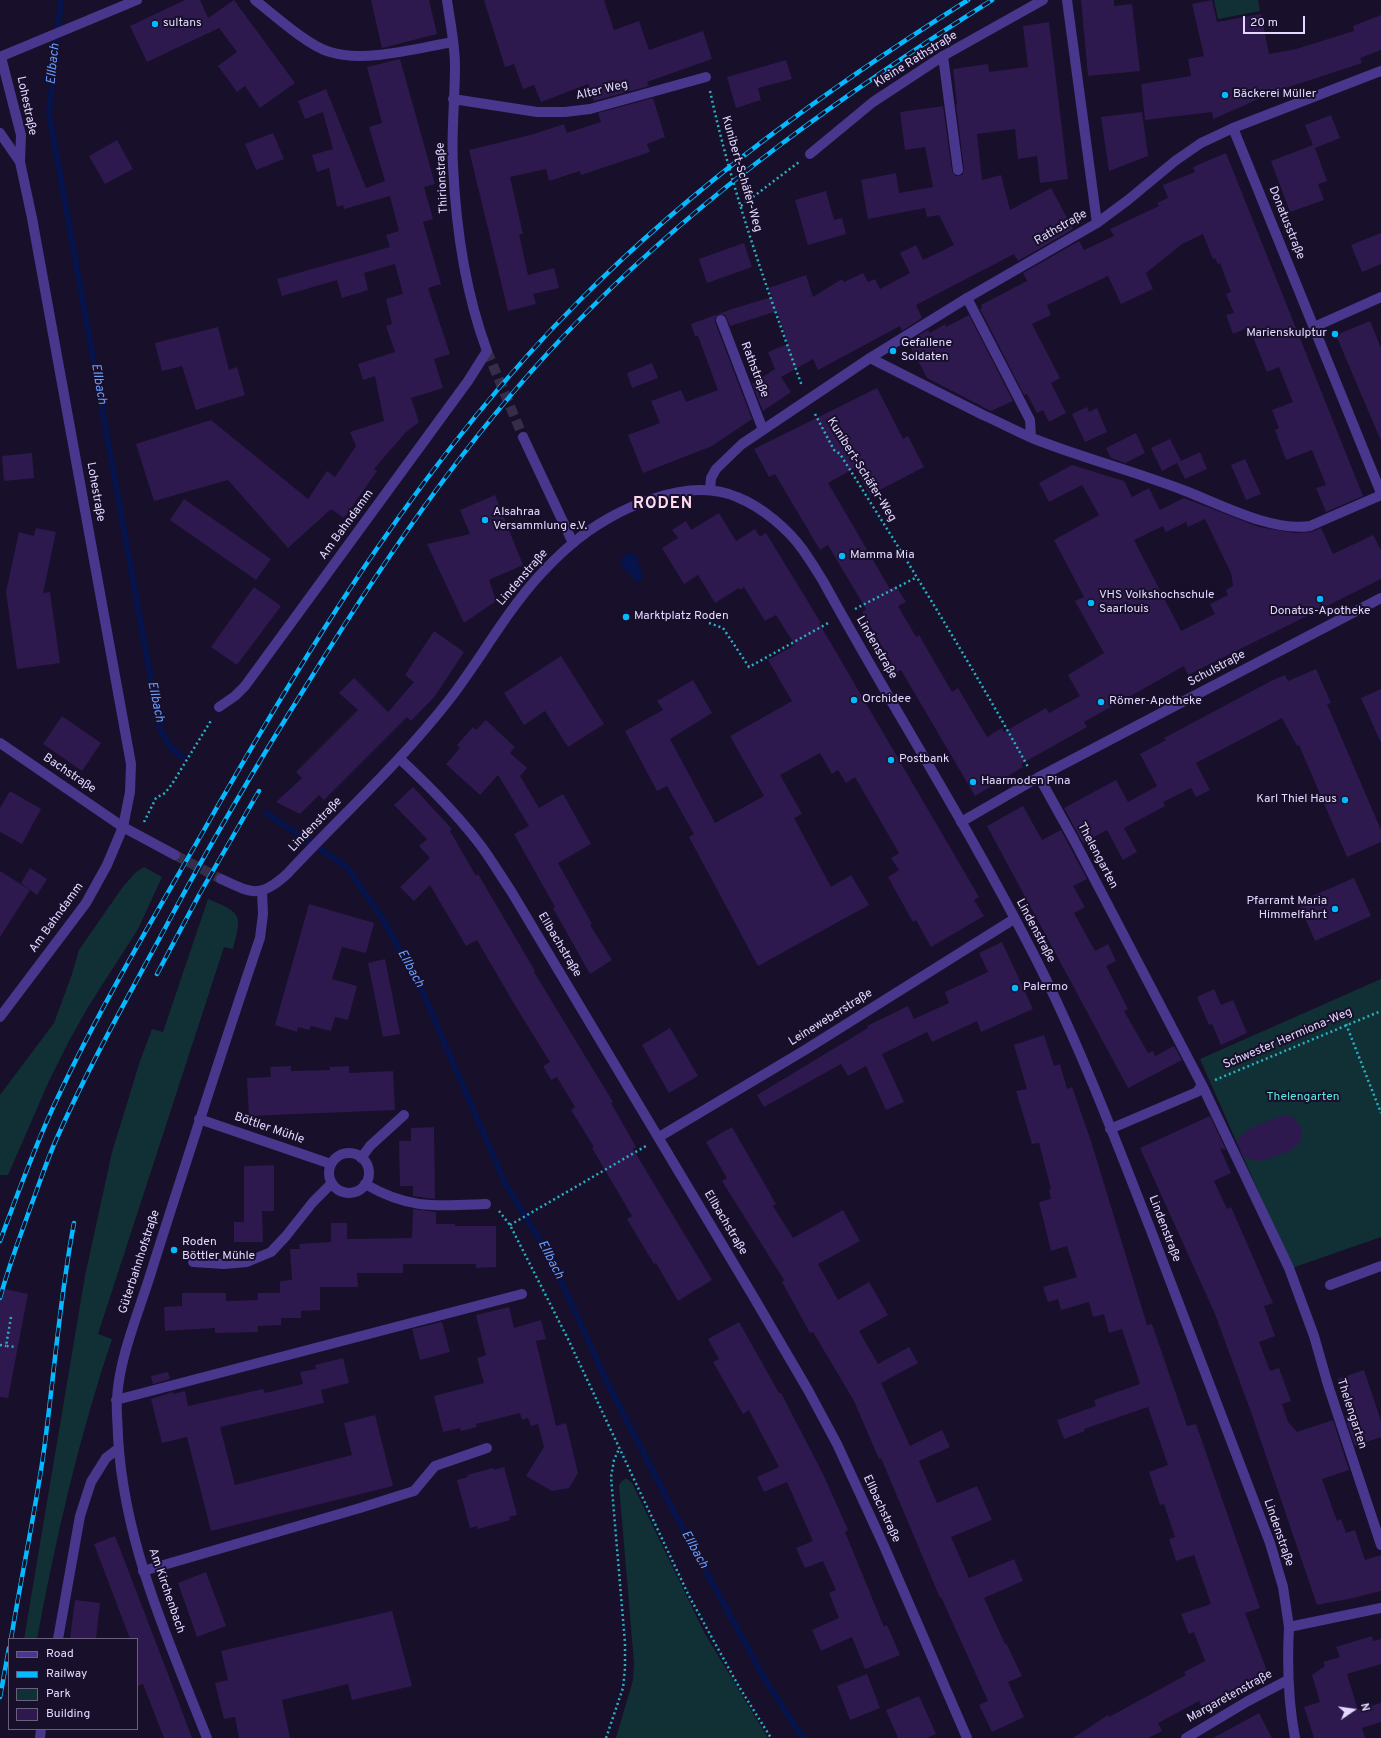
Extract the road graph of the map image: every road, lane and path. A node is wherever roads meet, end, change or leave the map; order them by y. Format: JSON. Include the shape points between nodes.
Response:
{"nodes":[{"id":1,"x":137,"y":0,"type":"edge"},
{"id":2,"x":255,"y":0,"type":"edge"},
{"id":3,"x":447,"y":0,"type":"edge"},
{"id":4,"x":1043,"y":0,"type":"edge"},
{"id":5,"x":1067,"y":0,"type":"edge"},
{"id":6,"x":453,"y":42,"type":"junction"},
{"id":7,"x":0,"y":56,"type":"edge"},
{"id":8,"x":943,"y":56,"type":"junction"},
{"id":9,"x":1381,"y":71,"type":"edge"},
{"id":10,"x":706,"y":77,"type":"joint"},
{"id":11,"x":454,"y":99,"type":"junction"},
{"id":12,"x":1233,"y":128,"type":"junction"},
{"id":13,"x":0,"y":133,"type":"edge"},
{"id":14,"x":810,"y":154,"type":"joint"},
{"id":15,"x":20,"y":162,"type":"junction"},
{"id":16,"x":958,"y":170,"type":"dead end"},
{"id":17,"x":741,"y":206,"type":"junction"},
{"id":18,"x":1096,"y":223,"type":"junction"},
{"id":19,"x":966,"y":298,"type":"junction"},
{"id":20,"x":1381,"y":298,"type":"edge"},
{"id":21,"x":721,"y":320,"type":"dead end"},
{"id":22,"x":1314,"y":327,"type":"junction"},
{"id":23,"x":487,"y":350,"type":"joint"},
{"id":24,"x":870,"y":358,"type":"junction"},
{"id":25,"x":807,"y":400,"type":"junction"},
{"id":26,"x":763,"y":430,"type":"junction"},
{"id":27,"x":523,"y":436,"type":"tunnel mouth"},
{"id":28,"x":1030,"y":437,"type":"junction"},
{"id":29,"x":710,"y":490,"type":"junction"},
{"id":30,"x":1381,"y":494,"type":"edge"},
{"id":31,"x":573,"y":543,"type":"junction"},
{"id":32,"x":917,"y":577,"type":"junction"},
{"id":33,"x":1381,"y":598,"type":"edge"},
{"id":34,"x":842,"y":616,"type":"junction"},
{"id":35,"x":709,"y":624,"type":"dead end"},
{"id":36,"x":220,"y":707,"type":"joint"},
{"id":37,"x":0,"y":743,"type":"edge"},
{"id":38,"x":400,"y":759,"type":"junction"},
{"id":39,"x":1037,"y":778,"type":"junction"},
{"id":40,"x":961,"y":822,"type":"junction"},
{"id":41,"x":123,"y":827,"type":"junction"},
{"id":42,"x":138,"y":836,"type":"junction"},
{"id":43,"x":175,"y":855,"type":"tunnel mouth"},
{"id":44,"x":221,"y":879,"type":"tunnel mouth"},
{"id":45,"x":262,"y":891,"type":"junction"},
{"id":46,"x":1014,"y":919,"type":"junction"},
{"id":47,"x":1381,"y":1010,"type":"edge"},
{"id":48,"x":0,"y":1017,"type":"edge"},
{"id":49,"x":1346,"y":1024,"type":"junction"},
{"id":50,"x":1202,"y":1085,"type":"junction"},
{"id":51,"x":1381,"y":1113,"type":"edge"},
{"id":52,"x":404,"y":1115,"type":"dead end"},
{"id":53,"x":199,"y":1119,"type":"junction"},
{"id":54,"x":1110,"y":1129,"type":"junction"},
{"id":55,"x":659,"y":1137,"type":"junction"},
{"id":56,"x":362,"y":1158,"type":"junction"},
{"id":57,"x":331,"y":1164,"type":"junction"},
{"id":58,"x":332,"y":1184,"type":"junction"},
{"id":59,"x":365,"y":1184,"type":"junction"},
{"id":60,"x":486,"y":1204,"type":"joint"},
{"id":61,"x":510,"y":1225,"type":"junction"},
{"id":62,"x":193,"y":1262,"type":"dead end"},
{"id":63,"x":1381,"y":1266,"type":"edge"},
{"id":64,"x":1330,"y":1285,"type":"dead end"},
{"id":65,"x":522,"y":1294,"type":"dead end"},
{"id":66,"x":11,"y":1317,"type":"dead end"},
{"id":67,"x":0,"y":1345,"type":"edge"},
{"id":68,"x":6,"y":1346,"type":"junction"},
{"id":69,"x":16,"y":1348,"type":"dead end"},
{"id":70,"x":116,"y":1400,"type":"junction"},
{"id":71,"x":119,"y":1448,"type":"junction"},
{"id":72,"x":487,"y":1448,"type":"dead end"},
{"id":73,"x":619,"y":1449,"type":"junction"},
{"id":74,"x":1381,"y":1545,"type":"edge"},
{"id":75,"x":143,"y":1571,"type":"junction"},
{"id":76,"x":1381,"y":1608,"type":"edge"},
{"id":77,"x":1289,"y":1627,"type":"junction"},
{"id":78,"x":58,"y":1638,"type":"edge"},
{"id":79,"x":1288,"y":1680,"type":"junction"},
{"id":80,"x":207,"y":1738,"type":"edge"},
{"id":81,"x":606,"y":1738,"type":"edge"},
{"id":82,"x":771,"y":1738,"type":"edge"},
{"id":83,"x":967,"y":1738,"type":"edge"},
{"id":84,"x":1186,"y":1738,"type":"edge"},
{"id":85,"x":1295,"y":1738,"type":"edge"}],
"edges":[{"from":1,"to":7,"type":"street"},
{"from":2,"to":6,"type":"street","via":[[309,42],[329,52],[379,55]]},
{"from":3,"to":6,"type":"street","name":"Thirionstraße"},
{"from":4,"to":8,"type":"street","name":"Kleine Rathstraße"},
{"from":5,"to":18,"type":"street"},
{"from":6,"to":11,"type":"street","name":"Thirionstraße"},
{"from":7,"to":15,"type":"street","name":"Lohestraße","via":[[21,135]]},
{"from":8,"to":14,"type":"street","name":"Kleine Rathstraße","via":[[873,102]]},
{"from":8,"to":16,"type":"street"},
{"from":9,"to":12,"type":"street","name":"Rathstraße"},
{"from":10,"to":11,"type":"street","name":"Alter Weg","via":[[590,109],[565,112],[537,112]]},
{"from":10,"to":17,"type":"path","name":"Kunibert-Schäfer-Weg","via":[[722,144]]},
{"from":11,"to":23,"type":"street","name":"Thirionstraße","via":[[453,166],[464,268],[479,330]]},
{"from":12,"to":18,"type":"street","name":"Rathstraße","via":[[1201,143],[1175,161]]},
{"from":12,"to":22,"type":"street","name":"Donatusstraße"},
{"from":13,"to":15,"type":"street","name":"Lohestraße"},
{"from":14,"to":17,"type":"path"},
{"from":15,"to":41,"type":"street","name":"Lohestraße","via":[[131,764],[130,792]]},
{"from":17,"to":25,"type":"path","name":"Kunibert-Schäfer-Weg","via":[[760,270]]},
{"from":18,"to":19,"type":"street","name":"Rathstraße"},
{"from":19,"to":24,"type":"street","name":"Rathstraße"},
{"from":19,"to":28,"type":"street","via":[[1030,420]]},
{"from":20,"to":22,"type":"street"},
{"from":21,"to":26,"type":"street","name":"Rathstraße"},
{"from":22,"to":30,"type":"street","name":"Donatusstraße"},
{"from":23,"to":36,"type":"street","name":"Am Bahndamm","via":[[468,381],[245,686]]},
{"from":24,"to":25,"type":"street","name":"Rathstraße"},
{"from":24,"to":28,"type":"street"},
{"from":25,"to":26,"type":"street","name":"Rathstraße"},
{"from":25,"to":32,"type":"path","name":"Kunibert-Schäfer-Weg","via":[[834,450],[840,454]]},
{"from":26,"to":29,"type":"street","name":"Rathstraße","via":[[742,444],[716,470],[711,478]]},
{"from":27,"to":31,"type":"street"},
{"from":28,"to":30,"type":"street","via":[[1073,454],[1184,490],[1265,522],[1310,526]]},
{"from":29,"to":31,"type":"street","name":"Lindenstraße","via":[[683,491],[654,498],[613,516]]},
{"from":29,"to":34,"type":"street","name":"Lindenstraße","via":[[736,496],[782,527],[802,549]]},
{"from":31,"to":38,"type":"street","name":"Lindenstraße","via":[[538,577],[449,700]]},
{"from":32,"to":34,"type":"path"},
{"from":32,"to":39,"type":"path","name":"Kunibert-Schäfer-Weg"},
{"from":33,"to":39,"type":"street","name":"Schulstraße"},
{"from":34,"to":35,"type":"path","via":[[749,666],[723,628]]},
{"from":34,"to":40,"type":"street","name":"Lindenstraße"},
{"from":36,"to":42,"type":"path","via":[[172,784],[165,793],[156,798]]},
{"from":37,"to":41,"type":"street","name":"Bachstraße"},
{"from":38,"to":45,"type":"street","name":"Lindenstraße","via":[[275,885]]},
{"from":38,"to":55,"type":"street","name":"Ellbachstraße","via":[[433,790],[480,843]]},
{"from":39,"to":40,"type":"street","name":"Schulstraße"},
{"from":39,"to":50,"type":"street","name":"Thelengarten","via":[[1078,847]]},
{"from":40,"to":46,"type":"street","name":"Lindenstraße"},
{"from":41,"to":42,"type":"street"},
{"from":41,"to":48,"type":"street","name":"Am Bahndamm","via":[[107,865],[86,903]]},
{"from":42,"to":43,"type":"street"},
{"from":44,"to":45,"type":"street","via":[[250,892]]},
{"from":45,"to":53,"type":"street","name":"Güterbahnhofstraße","via":[[260,938]]},
{"from":46,"to":54,"type":"street","name":"Lindenstraße","via":[[1076,1044]]},
{"from":46,"to":55,"type":"street","name":"Leineweberstraße","via":[[805,1050]]},
{"from":47,"to":49,"type":"path","name":"Schwester Hermiona-Weg"},
{"from":49,"to":50,"type":"path","name":"Schwester Hermiona-Weg"},
{"from":49,"to":51,"type":"path"},
{"from":50,"to":54,"type":"street","via":[[1197,1092]]},
{"from":50,"to":74,"type":"street","name":"Thelengarten","via":[[1289,1268],[1314,1336]]},
{"from":52,"to":56,"type":"street","via":[[370,1146]]},
{"from":53,"to":57,"type":"street","name":"Böttler Mühle"},
{"from":53,"to":70,"type":"street","name":"Güterbahnhofstraße","via":[[133,1329],[120,1374]]},
{"from":54,"to":77,"type":"street","name":"Lindenstraße","via":[[1270,1543],[1283,1587]]},
{"from":55,"to":61,"type":"path"},
{"from":55,"to":83,"type":"street","name":"Ellbachstraße","via":[[837,1444]]},
{"from":56,"to":57,"type":"street","via":[[351,1153],[345,1154]]},
{"from":56,"to":59,"type":"street","via":[[368,1170]]},
{"from":57,"to":58,"type":"street"},
{"from":58,"to":59,"type":"street","via":[[348,1193],[355,1192]]},
{"from":58,"to":62,"type":"street","via":[[313,1202],[271,1252],[247,1262]]},
{"from":59,"to":60,"type":"street","via":[[383,1194],[409,1203],[433,1206]]},
{"from":60,"to":61,"type":"path","via":[[503,1214]]},
{"from":61,"to":73,"type":"path","via":[[568,1339]]},
{"from":63,"to":64,"type":"street"},
{"from":65,"to":70,"type":"street"},
{"from":66,"to":68,"type":"path"},
{"from":67,"to":68,"type":"path"},
{"from":68,"to":69,"type":"path"},
{"from":70,"to":71,"type":"street","name":"Güterbahnhofstraße"},
{"from":71,"to":75,"type":"street","name":"Am Kirchenbach","via":[[130,1523]]},
{"from":71,"to":78,"type":"street","via":[[106,1458],[91,1482],[80,1516]]},
{"from":72,"to":75,"type":"street","via":[[436,1466],[414,1491]]},
{"from":73,"to":81,"type":"path","via":[[611,1477],[626,1643],[625,1668],[623,1688]]},
{"from":73,"to":82,"type":"path","via":[[689,1596],[738,1685]]},
{"from":75,"to":80,"type":"street","name":"Am Kirchenbach"},
{"from":76,"to":77,"type":"street"},
{"from":77,"to":79,"type":"street","name":"Lindenstraße"},
{"from":79,"to":84,"type":"street","name":"Margaretenstraße"},
{"from":79,"to":85,"type":"street","name":"Lindenstraße"}]}
